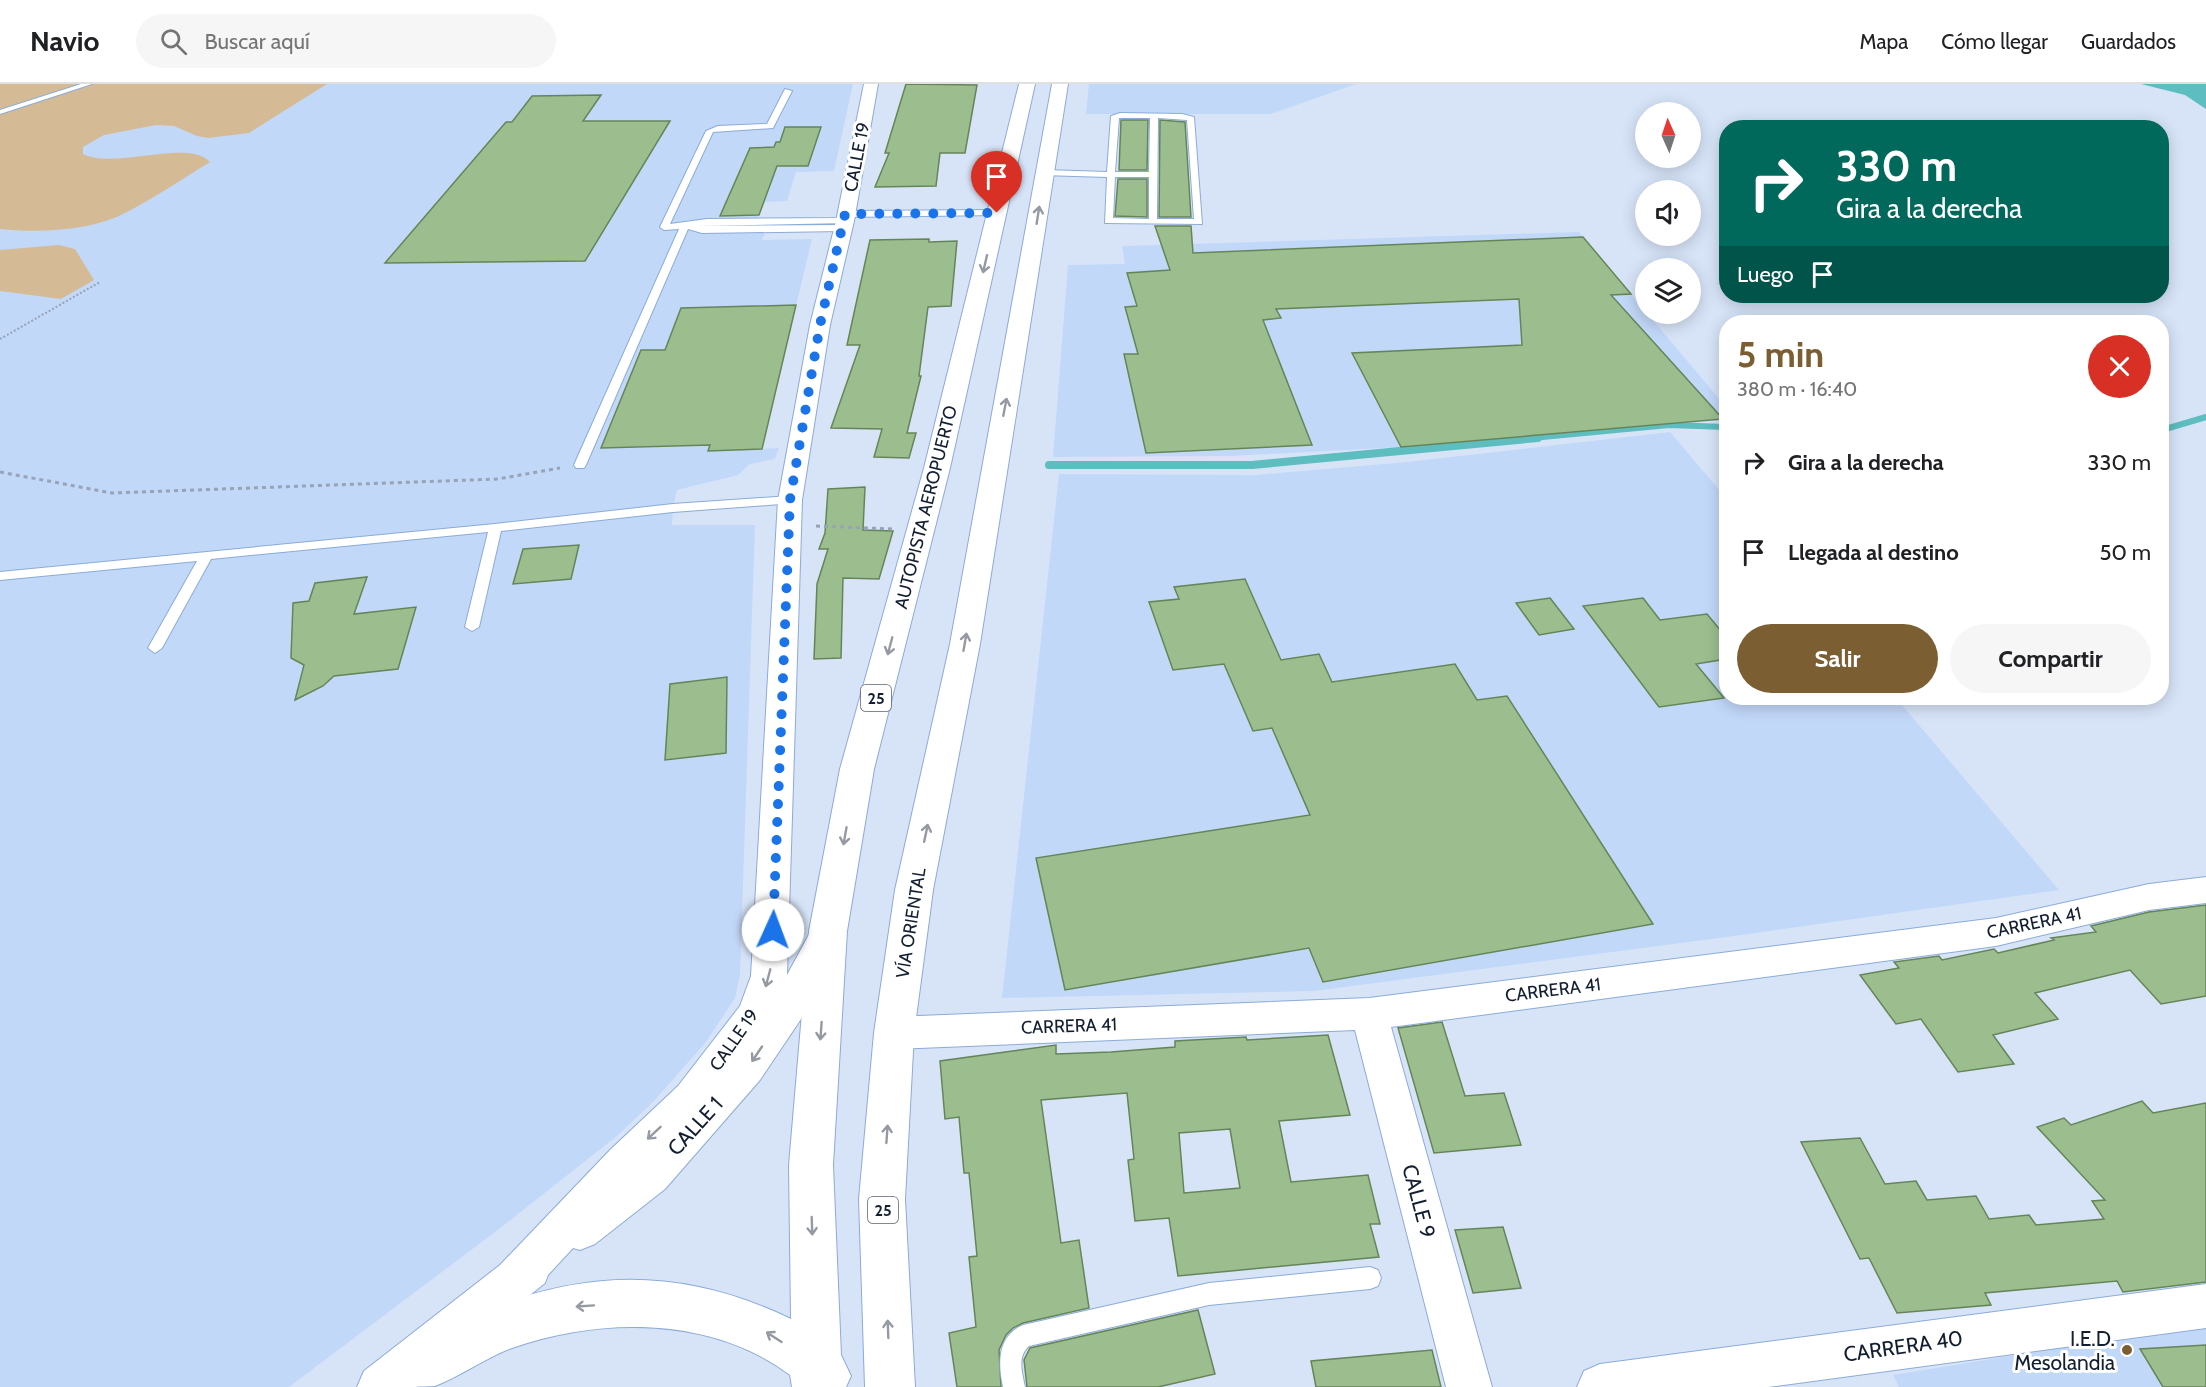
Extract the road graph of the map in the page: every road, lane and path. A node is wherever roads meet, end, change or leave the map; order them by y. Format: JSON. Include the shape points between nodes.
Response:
{"nodes":[{"id":1,"x":88,"y":84,"type":"edge"},
{"id":2,"x":871,"y":84,"type":"edge"},
{"id":3,"x":1027,"y":84,"type":"edge"},
{"id":4,"x":1060,"y":84,"type":"edge"},
{"id":5,"x":788,"y":91,"type":"dead end"},
{"id":6,"x":0,"y":112,"type":"edge"},
{"id":7,"x":1154,"y":115,"type":"junction"},
{"id":8,"x":1045,"y":173,"type":"junction"},
{"id":9,"x":1112,"y":174,"type":"junction"},
{"id":10,"x":1153,"y":175,"type":"junction"},
{"id":11,"x":997,"y":213,"type":"junction"},
{"id":12,"x":844,"y":221,"type":"junction"},
{"id":13,"x":1153,"y":222,"type":"junction"},
{"id":14,"x":685,"y":226,"type":"junction"},
{"id":15,"x":100,"y":282,"type":"dead end"},
{"id":16,"x":0,"y":339,"type":"edge"},
{"id":17,"x":580,"y":465,"type":"joint"},
{"id":18,"x":0,"y":472,"type":"edge"},
{"id":19,"x":789,"y":513,"type":"junction"},
{"id":20,"x":495,"y":528,"type":"junction"},
{"id":21,"x":921,"y":530,"type":"junction"},
{"id":22,"x":207,"y":555,"type":"junction"},
{"id":23,"x":0,"y":576,"type":"edge"},
{"id":24,"x":472,"y":627,"type":"dead end"},
{"id":25,"x":155,"y":648,"type":"dead end"},
{"id":26,"x":2206,"y":890,"type":"edge"},
{"id":27,"x":828,"y":931,"type":"junction"},
{"id":28,"x":1369,"y":1014,"type":"junction"},
{"id":29,"x":894,"y":1033,"type":"junction"},
{"id":30,"x":1370,"y":1278,"type":"dead end"},
{"id":31,"x":515,"y":1280,"type":"junction"},
{"id":32,"x":2206,"y":1306,"type":"edge"},
{"id":33,"x":822,"y":1379,"type":"edge"},
{"id":34,"x":380,"y":1387,"type":"edge"},
{"id":35,"x":387,"y":1387,"type":"edge"},
{"id":36,"x":890,"y":1387,"type":"edge"},
{"id":37,"x":1014,"y":1387,"type":"edge"},
{"id":38,"x":1469,"y":1387,"type":"edge"},
{"id":39,"x":1600,"y":1387,"type":"edge"}],
"edges":[{"from":1,"to":6,"type":"lane"},
{"from":2,"to":12,"type":"street","name":"CALLE 19"},
{"from":3,"to":11,"type":"highway","name":"AUTOPISTA AEROPUERTO","number":"25"},
{"from":4,"to":8,"type":"highway","number":"25"},
{"from":5,"to":14,"type":"lane","via":[[770,126],[710,131],[664,226]]},
{"from":7,"to":9,"type":"lane","via":[[1115,116]]},
{"from":7,"to":10,"type":"lane"},
{"from":7,"to":13,"type":"lane","via":[[1191,118],[1199,222]]},
{"from":8,"to":9,"type":"lane"},
{"from":29,"to":8,"type":"highway","name":"VÍA ORIENTAL","number":"25","one_way":true,"via":[[914,890],[965,644]]},
{"from":9,"to":10,"type":"lane"},
{"from":9,"to":13,"type":"lane","via":[[1107,221]]},
{"from":10,"to":13,"type":"lane"},
{"from":11,"to":12,"type":"lane"},
{"from":11,"to":21,"type":"highway","name":"AUTOPISTA AEROPUERTO","number":"25","one_way":true},
{"from":12,"to":14,"type":"lane","via":[[702,231]]},
{"from":12,"to":19,"type":"street","name":"CALLE 19","via":[[820,325]]},
{"from":14,"to":17,"type":"lane"},
{"from":15,"to":16,"type":"path"},
{"from":17,"to":18,"type":"path","via":[[498,479],[112,493]]},
{"from":19,"to":20,"type":"lane","via":[[673,508]]},
{"from":19,"to":21,"type":"path"},
{"from":19,"to":31,"type":"street","name":"CALLE 19","one_way":true,"via":[[772,953],[766,986],[755,1014],[692,1098],[625,1162]]},
{"from":20,"to":22,"type":"lane"},
{"from":20,"to":24,"type":"lane"},
{"from":21,"to":27,"type":"highway","name":"AUTOPISTA AEROPUERTO","number":"25","one_way":true,"via":[[857,770]]},
{"from":22,"to":23,"type":"lane"},
{"from":22,"to":25,"type":"lane"},
{"from":26,"to":28,"type":"street","name":"CARRERA 41","via":[[2149,897],[1996,932]]},
{"from":27,"to":31,"type":"street","name":"CALLE 1","one_way":true,"via":[[788,1008],[747,1068],[651,1176]]},
{"from":27,"to":33,"type":"highway","number":"25","one_way":true,"via":[[810,1165]]},
{"from":28,"to":29,"type":"street","name":"CARRERA 41"},
{"from":28,"to":38,"type":"street","name":"CALLE 9"},
{"from":36,"to":29,"type":"highway","name":"VÍA ORIENTAL","number":"25","one_way":true,"via":[[882,1199]]},
{"from":30,"to":37,"type":"lane","via":[[1209,1294],[1023,1336],[1013,1345],[1009,1359]]},
{"from":31,"to":34,"type":"street"},
{"from":32,"to":39,"type":"street","name":"CARRERA 40"},
{"from":33,"to":35,"type":"highway","one_way":true,"via":[[763,1330],[704,1309],[640,1301],[573,1306],[503,1325],[434,1357]]}]}
